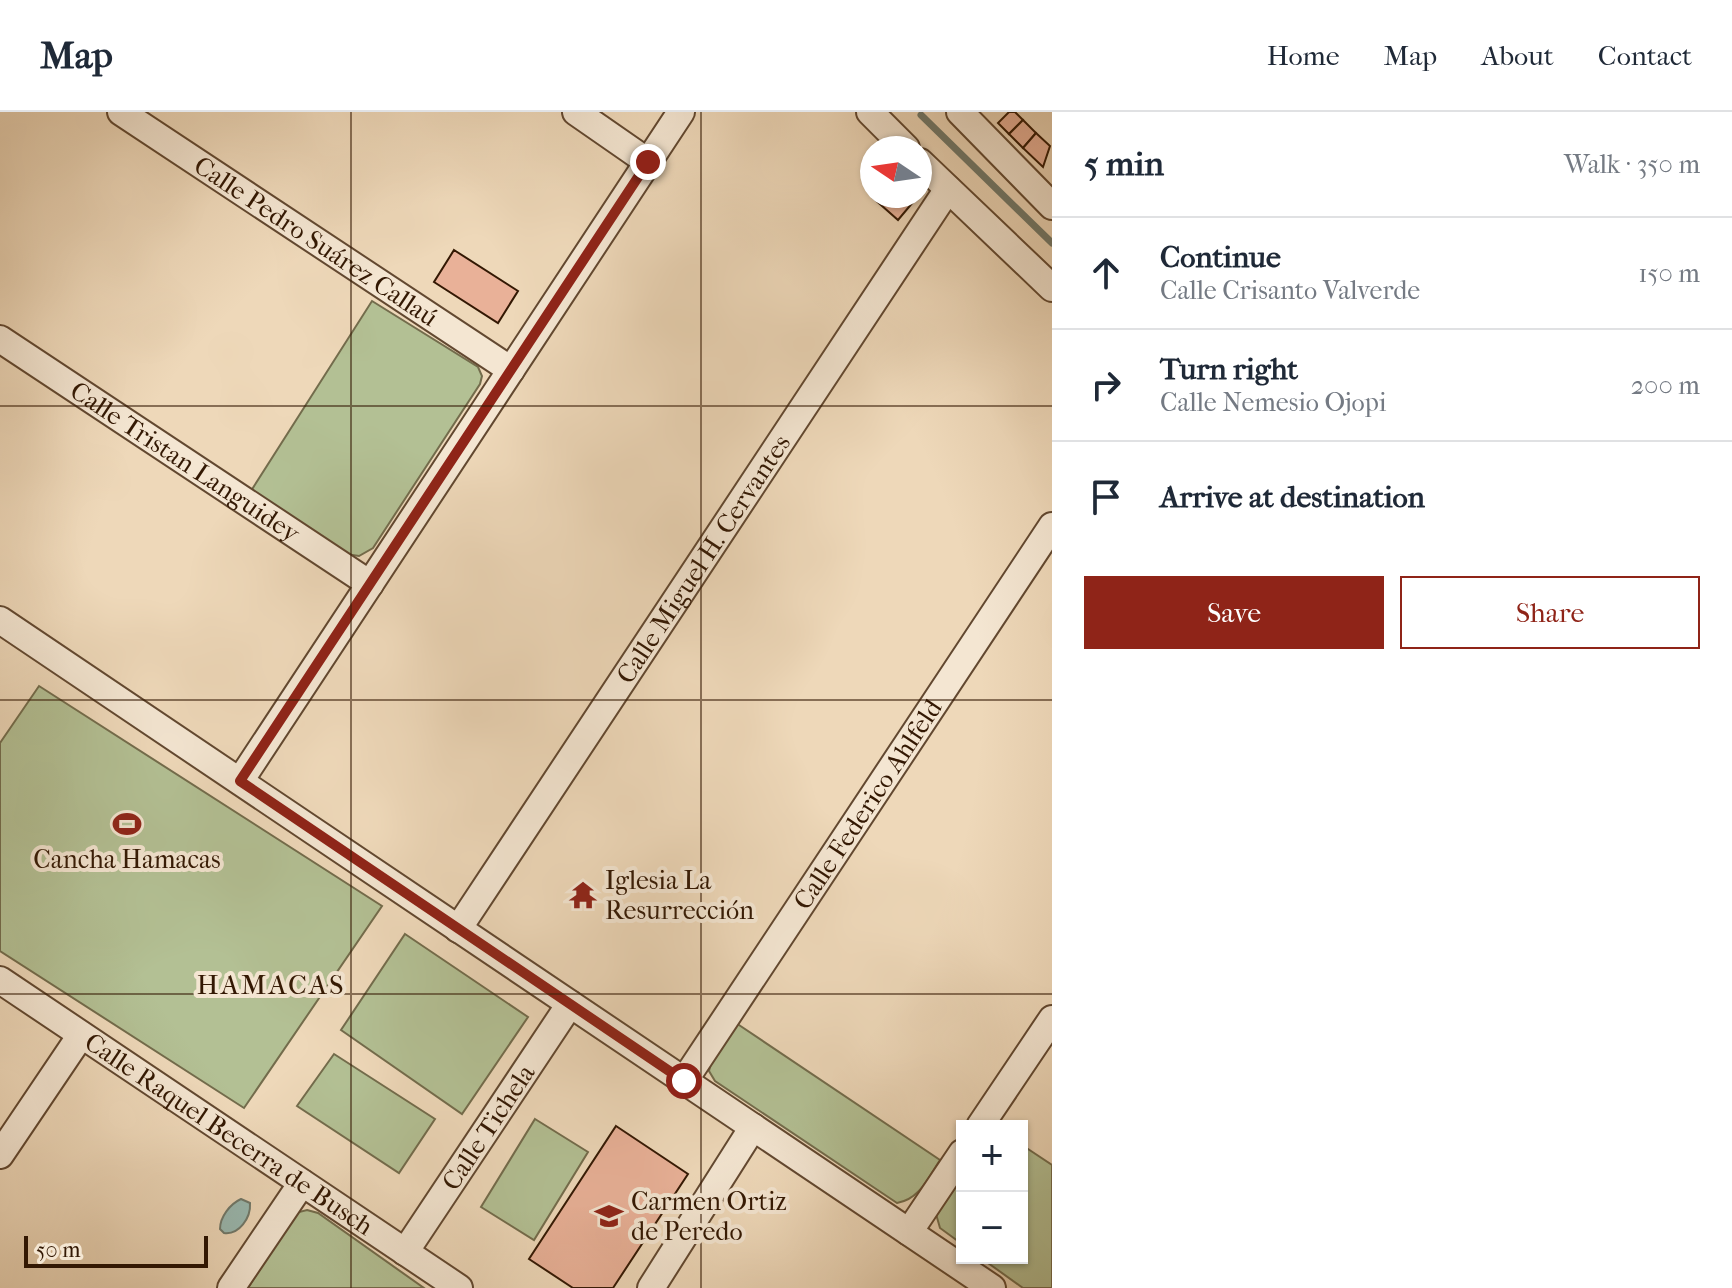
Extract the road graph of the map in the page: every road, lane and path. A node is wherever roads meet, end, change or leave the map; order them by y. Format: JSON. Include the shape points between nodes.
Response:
{"nodes":[{"id":1,"x":121,"y":112,"type":"edge"},
{"id":2,"x":576,"y":112,"type":"edge"},
{"id":3,"x":681,"y":112,"type":"edge"},
{"id":4,"x":960,"y":112,"type":"edge"},
{"id":5,"x":883,"y":117,"type":"edge"},
{"id":6,"x":897,"y":136,"type":"edge"},
{"id":7,"x":648,"y":162,"type":"junction"},
{"id":8,"x":932,"y":174,"type":"edge"},
{"id":9,"x":948,"y":189,"type":"junction"},
{"id":10,"x":1052,"y":206,"type":"edge"},
{"id":11,"x":1052,"y":288,"type":"edge"},
{"id":12,"x":0,"y":339,"type":"edge"},
{"id":13,"x":511,"y":370,"type":"junction"},
{"id":14,"x":1052,"y":526,"type":"edge"},
{"id":15,"x":370,"y":584,"type":"junction"},
{"id":16,"x":1,"y":623,"type":"edge"},
{"id":17,"x":240,"y":781,"type":"junction"},
{"id":18,"x":458,"y":929,"type":"junction"},
{"id":19,"x":0,"y":980,"type":"edge"},
{"id":20,"x":570,"y":1004,"type":"junction"},
{"id":21,"x":1052,"y":1019,"type":"edge"},
{"id":22,"x":81,"y":1035,"type":"junction"},
{"id":23,"x":684,"y":1081,"type":"junction"},
{"id":24,"x":984,"y":1120,"type":"edge"},
{"id":25,"x":753,"y":1127,"type":"junction"},
{"id":26,"x":0,"y":1155,"type":"edge"},
{"id":27,"x":956,"y":1162,"type":"edge"},
{"id":28,"x":302,"y":1183,"type":"junction"},
{"id":29,"x":909,"y":1232,"type":"junction"},
{"id":30,"x":405,"y":1252,"type":"junction"},
{"id":31,"x":231,"y":1288,"type":"edge"},
{"id":32,"x":459,"y":1288,"type":"edge"},
{"id":33,"x":651,"y":1288,"type":"edge"},
{"id":34,"x":992,"y":1288,"type":"edge"}],
"edges":[{"from":1,"to":13,"type":"street","name":"Calle Pedro Suárez Callaú"},
{"from":2,"to":7,"type":"street"},
{"from":3,"to":7,"type":"street"},
{"from":4,"to":10,"type":"street"},
{"from":5,"to":6,"type":"street"},
{"from":7,"to":13,"type":"street"},
{"from":8,"to":9,"type":"street"},
{"from":9,"to":11,"type":"street"},
{"from":9,"to":18,"type":"street","name":"Calle Miguel H. Cervantes"},
{"from":12,"to":15,"type":"street","name":"Calle Tristan Languidey"},
{"from":13,"to":15,"type":"street"},
{"from":14,"to":23,"type":"street","name":"Calle Federico Ahlfeld"},
{"from":15,"to":17,"type":"street"},
{"from":16,"to":17,"type":"street"},
{"from":17,"to":18,"type":"street"},
{"from":18,"to":20,"type":"street"},
{"from":19,"to":22,"type":"street","name":"Calle Raquel Becerra de Busch"},
{"from":20,"to":23,"type":"street"},
{"from":20,"to":30,"type":"street","name":"Calle Tichela"},
{"from":21,"to":24,"type":"street"},
{"from":22,"to":26,"type":"street"},
{"from":22,"to":28,"type":"street","name":"Calle Raquel Becerra de Busch"},
{"from":23,"to":25,"type":"street"},
{"from":25,"to":29,"type":"street"},
{"from":25,"to":33,"type":"street"},
{"from":27,"to":29,"type":"street"},
{"from":28,"to":30,"type":"street","name":"Calle Raquel Becerra de Busch"},
{"from":28,"to":31,"type":"street"},
{"from":29,"to":34,"type":"street"},
{"from":30,"to":32,"type":"street","name":"Calle Raquel Becerra de Busch"}]}
